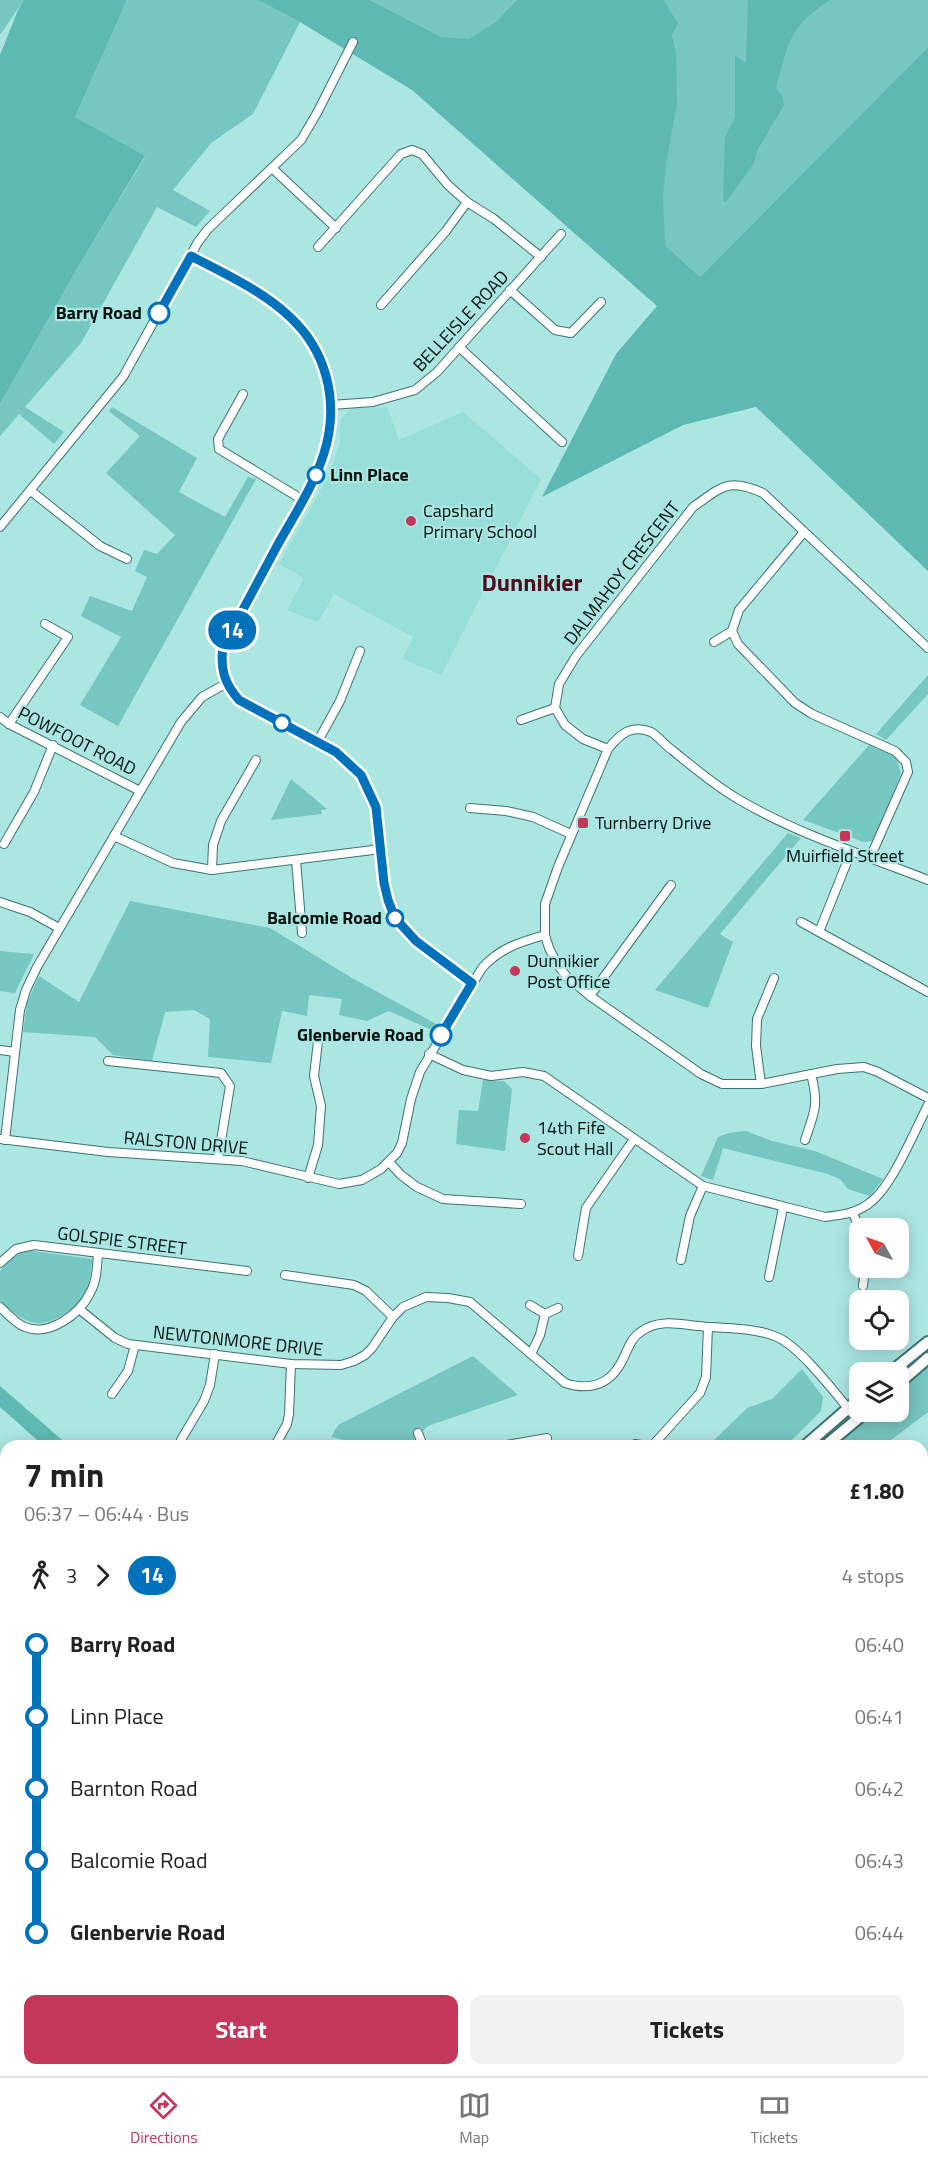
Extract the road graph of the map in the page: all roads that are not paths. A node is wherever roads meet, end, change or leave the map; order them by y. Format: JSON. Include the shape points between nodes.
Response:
{"nodes":[{"id":1,"x":353,"y":42,"type":"dead end"},
{"id":2,"x":272,"y":168,"type":"junction"},
{"id":3,"x":467,"y":202,"type":"junction"},
{"id":4,"x":336,"y":228,"type":"junction"},
{"id":5,"x":561,"y":234,"type":"dead end"},
{"id":6,"x":318,"y":247,"type":"dead end"},
{"id":7,"x":191,"y":256,"type":"junction"},
{"id":8,"x":540,"y":257,"type":"junction"},
{"id":9,"x":510,"y":290,"type":"junction"},
{"id":10,"x":601,"y":302,"type":"dead end"},
{"id":11,"x":381,"y":305,"type":"dead end"},
{"id":12,"x":459,"y":347,"type":"junction"},
{"id":13,"x":243,"y":394,"type":"dead end"},
{"id":14,"x":331,"y":405,"type":"junction"},
{"id":15,"x":562,"y":442,"type":"dead end"},
{"id":16,"x":31,"y":491,"type":"junction"},
{"id":17,"x":303,"y":500,"type":"junction"},
{"id":18,"x":0,"y":527,"type":"edge"},
{"id":19,"x":804,"y":532,"type":"junction"},
{"id":20,"x":127,"y":559,"type":"dead end"},
{"id":21,"x":45,"y":624,"type":"dead end"},
{"id":22,"x":732,"y":631,"type":"junction"},
{"id":23,"x":714,"y":642,"type":"dead end"},
{"id":24,"x":928,"y":648,"type":"edge"},
{"id":25,"x":360,"y":651,"type":"dead end"},
{"id":26,"x":227,"y":683,"type":"junction"},
{"id":27,"x":555,"y":708,"type":"junction"},
{"id":28,"x":0,"y":717,"type":"edge"},
{"id":29,"x":521,"y":720,"type":"dead end"},
{"id":30,"x":9,"y":724,"type":"junction"},
{"id":31,"x":318,"y":741,"type":"junction"},
{"id":32,"x":53,"y":745,"type":"junction"},
{"id":33,"x":608,"y":748,"type":"junction"},
{"id":34,"x":255,"y":760,"type":"dead end"},
{"id":35,"x":140,"y":791,"type":"junction"},
{"id":36,"x":470,"y":808,"type":"dead end"},
{"id":37,"x":571,"y":834,"type":"junction"},
{"id":38,"x":114,"y":836,"type":"junction"},
{"id":39,"x":4,"y":844,"type":"dead end"},
{"id":40,"x":381,"y":849,"type":"junction"},
{"id":41,"x":851,"y":852,"type":"junction"},
{"id":42,"x":870,"y":858,"type":"junction"},
{"id":43,"x":296,"y":860,"type":"junction"},
{"id":44,"x":212,"y":870,"type":"junction"},
{"id":45,"x":928,"y":880,"type":"edge"},
{"id":46,"x":671,"y":885,"type":"dead end"},
{"id":47,"x":0,"y":902,"type":"edge"},
{"id":48,"x":801,"y":922,"type":"dead end"},
{"id":49,"x":59,"y":928,"type":"junction"},
{"id":50,"x":819,"y":932,"type":"junction"},
{"id":51,"x":302,"y":933,"type":"dead end"},
{"id":52,"x":545,"y":934,"type":"junction"},
{"id":53,"x":774,"y":978,"type":"dead end"},
{"id":54,"x":472,"y":983,"type":"junction"},
{"id":55,"x":928,"y":992,"type":"edge"},
{"id":56,"x":590,"y":996,"type":"junction"},
{"id":57,"x":318,"y":1041,"type":"dead end"},
{"id":58,"x":0,"y":1050,"type":"edge"},
{"id":59,"x":15,"y":1052,"type":"junction"},
{"id":60,"x":429,"y":1054,"type":"junction"},
{"id":61,"x":108,"y":1061,"type":"dead end"},
{"id":62,"x":811,"y":1074,"type":"junction"},
{"id":63,"x":761,"y":1084,"type":"junction"},
{"id":64,"x":928,"y":1098,"type":"edge"},
{"id":65,"x":928,"y":1105,"type":"edge"},
{"id":66,"x":634,"y":1139,"type":"junction"},
{"id":67,"x":2,"y":1140,"type":"edge"},
{"id":68,"x":805,"y":1140,"type":"dead end"},
{"id":69,"x":218,"y":1159,"type":"junction"},
{"id":70,"x":390,"y":1162,"type":"junction"},
{"id":71,"x":308,"y":1178,"type":"junction"},
{"id":72,"x":703,"y":1186,"type":"junction"},
{"id":73,"x":522,"y":1204,"type":"dead end"},
{"id":74,"x":783,"y":1208,"type":"junction"},
{"id":75,"x":852,"y":1212,"type":"junction"},
{"id":76,"x":855,"y":1218,"type":"edge"},
{"id":77,"x":98,"y":1252,"type":"junction"},
{"id":78,"x":578,"y":1256,"type":"dead end"},
{"id":79,"x":681,"y":1260,"type":"dead end"},
{"id":80,"x":0,"y":1263,"type":"edge"},
{"id":81,"x":247,"y":1271,"type":"dead end"},
{"id":82,"x":285,"y":1275,"type":"dead end"},
{"id":83,"x":769,"y":1277,"type":"dead end"},
{"id":84,"x":863,"y":1278,"type":"edge"},
{"id":85,"x":862,"y":1286,"type":"dead end"},
{"id":86,"x":530,"y":1305,"type":"dead end"},
{"id":87,"x":0,"y":1307,"type":"edge"},
{"id":88,"x":558,"y":1308,"type":"dead end"},
{"id":89,"x":79,"y":1309,"type":"junction"},
{"id":90,"x":545,"y":1314,"type":"junction"},
{"id":91,"x":393,"y":1317,"type":"junction"},
{"id":92,"x":708,"y":1327,"type":"junction"},
{"id":93,"x":928,"y":1342,"type":"edge"},
{"id":94,"x":135,"y":1345,"type":"junction"},
{"id":95,"x":216,"y":1354,"type":"junction"},
{"id":96,"x":531,"y":1354,"type":"junction"},
{"id":97,"x":928,"y":1358,"type":"edge"},
{"id":98,"x":903,"y":1362,"type":"edge"},
{"id":99,"x":291,"y":1364,"type":"junction"},
{"id":100,"x":909,"y":1374,"type":"edge"},
{"id":101,"x":112,"y":1394,"type":"dead end"},
{"id":102,"x":847,"y":1407,"type":"joint"},
{"id":103,"x":853,"y":1422,"type":"edge"},
{"id":104,"x":418,"y":1433,"type":"dead end"},
{"id":105,"x":547,"y":1438,"type":"dead end"},
{"id":106,"x":181,"y":1440,"type":"dead end"},
{"id":107,"x":278,"y":1440,"type":"edge"},
{"id":108,"x":421,"y":1440,"type":"edge"},
{"id":109,"x":536,"y":1440,"type":"edge"},
{"id":110,"x":657,"y":1440,"type":"edge"},
{"id":111,"x":811,"y":1440,"type":"edge"},
{"id":112,"x":832,"y":1440,"type":"edge"}],
"edges":[{"from":1,"to":2,"type":"street","via":[[301,140]]},
{"from":2,"to":4,"type":"street"},
{"from":2,"to":7,"type":"street","via":[[208,229]]},
{"from":3,"to":4,"type":"street","via":[[422,154],[412,150],[401,154]]},
{"from":3,"to":8,"type":"street"},
{"from":3,"to":11,"type":"street"},
{"from":4,"to":6,"type":"street"},
{"from":5,"to":8,"type":"street","name":"BELLEISLE ROAD"},
{"from":7,"to":14,"type":"street","via":[[263,295],[291,318],[317,353]]},
{"from":7,"to":16,"type":"street","via":[[123,377]]},
{"from":8,"to":9,"type":"street","name":"BELLEISLE ROAD"},
{"from":9,"to":10,"type":"street","via":[[555,330],[571,333]]},
{"from":9,"to":12,"type":"street","name":"BELLEISLE ROAD"},
{"from":12,"to":14,"type":"street","name":"BELLEISLE ROAD","via":[[415,390],[373,402]]},
{"from":12,"to":15,"type":"street"},
{"from":13,"to":17,"type":"street","via":[[218,439],[219,448]]},
{"from":14,"to":17,"type":"street","via":[[328,443]]},
{"from":16,"to":18,"type":"street"},
{"from":16,"to":20,"type":"street","via":[[100,546]]},
{"from":17,"to":26,"type":"street","via":[[223,647],[222,672]]},
{"from":19,"to":22,"type":"street","via":[[739,610]]},
{"from":19,"to":24,"type":"street","name":"DALMAHOY CRESCENT"},
{"from":19,"to":27,"type":"street","name":"DALMAHOY CRESCENT","via":[[763,493],[745,485],[733,484],[700,502],[576,656],[559,684]]},
{"from":21,"to":30,"type":"street","via":[[68,637]]},
{"from":22,"to":23,"type":"street"},
{"from":22,"to":42,"type":"street","via":[[738,644],[795,703],[896,751],[906,762],[908,772]]},
{"from":25,"to":31,"type":"street","via":[[340,701]]},
{"from":26,"to":31,"type":"street","via":[[239,700]]},
{"from":26,"to":35,"type":"street","via":[[202,697],[181,722]]},
{"from":27,"to":29,"type":"street"},
{"from":27,"to":33,"type":"street","via":[[565,725],[583,739]]},
{"from":28,"to":30,"type":"street","name":"POWFOOT ROAD"},
{"from":30,"to":32,"type":"street","name":"POWFOOT ROAD"},
{"from":31,"to":40,"type":"street","via":[[361,775],[376,807]]},
{"from":32,"to":35,"type":"street","name":"POWFOOT ROAD"},
{"from":32,"to":39,"type":"street","via":[[34,792]]},
{"from":33,"to":37,"type":"street"},
{"from":33,"to":41,"type":"street","via":[[628,730],[652,733],[738,799]]},
{"from":34,"to":44,"type":"street","via":[[220,822],[213,845]]},
{"from":35,"to":38,"type":"street"},
{"from":36,"to":37,"type":"street","via":[[506,811]]},
{"from":37,"to":52,"type":"street","via":[[547,895]]},
{"from":38,"to":44,"type":"street","via":[[173,863]]},
{"from":38,"to":49,"type":"street"},
{"from":40,"to":43,"type":"street"},
{"from":40,"to":54,"type":"street","via":[[388,900],[395,918],[416,941]]},
{"from":41,"to":42,"type":"street"},
{"from":41,"to":50,"type":"street"},
{"from":42,"to":45,"type":"street"},
{"from":43,"to":44,"type":"street"},
{"from":43,"to":51,"type":"street"},
{"from":46,"to":56,"type":"street"},
{"from":47,"to":49,"type":"street"},
{"from":48,"to":50,"type":"street"},
{"from":49,"to":59,"type":"street","via":[[26,990]]},
{"from":50,"to":55,"type":"street"},
{"from":52,"to":54,"type":"street","name":"RALSTON DRIVE","via":[[493,956]]},
{"from":52,"to":56,"type":"street","via":[[557,964]]},
{"from":53,"to":63,"type":"street","via":[[757,1019]]},
{"from":54,"to":60,"type":"street","name":"RALSTON DRIVE"},
{"from":56,"to":63,"type":"street","via":[[710,1080],[734,1086]]},
{"from":57,"to":71,"type":"street","via":[[314,1076],[321,1106],[318,1145]]},
{"from":58,"to":59,"type":"street"},
{"from":59,"to":67,"type":"street"},
{"from":60,"to":66,"type":"street","via":[[463,1070],[490,1076],[523,1072],[544,1076]]},
{"from":60,"to":70,"type":"street","name":"RALSTON DRIVE","via":[[416,1084],[402,1143]]},
{"from":61,"to":69,"type":"street","via":[[221,1073],[230,1086]]},
{"from":62,"to":63,"type":"street"},
{"from":62,"to":64,"type":"street","via":[[864,1067]]},
{"from":62,"to":68,"type":"street","via":[[817,1096]]},
{"from":65,"to":75,"type":"street","via":[[881,1193]]},
{"from":66,"to":72,"type":"street"},
{"from":66,"to":78,"type":"street","via":[[586,1208]]},
{"from":67,"to":69,"type":"street","name":"RALSTON DRIVE"},
{"from":69,"to":71,"type":"street","name":"RALSTON DRIVE","via":[[242,1161]]},
{"from":70,"to":71,"type":"street","name":"RALSTON DRIVE","via":[[353,1183]]},
{"from":70,"to":73,"type":"street","via":[[417,1187],[443,1199]]},
{"from":72,"to":74,"type":"street"},
{"from":72,"to":79,"type":"street","via":[[690,1216]]},
{"from":74,"to":75,"type":"street","via":[[825,1217]]},
{"from":74,"to":83,"type":"street"},
{"from":75,"to":76,"type":"street"},
{"from":77,"to":80,"type":"street","name":"GOLSPIE STREET","via":[[24,1246]]},
{"from":77,"to":81,"type":"street","name":"GOLSPIE STREET"},
{"from":77,"to":89,"type":"street","via":[[95,1283]]},
{"from":82,"to":91,"type":"street","via":[[354,1285]]},
{"from":84,"to":85,"type":"street"},
{"from":86,"to":90,"type":"street"},
{"from":87,"to":89,"type":"street","via":[[24,1327],[36,1330],[48,1329]]},
{"from":88,"to":90,"type":"street"},
{"from":89,"to":94,"type":"street","name":"NEWTONMORE DRIVE","via":[[115,1338]]},
{"from":90,"to":96,"type":"street"},
{"from":91,"to":96,"type":"street","name":"NEWTONMORE DRIVE","via":[[403,1307],[426,1297],[470,1302]]},
{"from":91,"to":99,"type":"street","name":"NEWTONMORE DRIVE","via":[[372,1348],[354,1361],[341,1365]]},
{"from":92,"to":96,"type":"street","name":"NEWTONMORE DRIVE","via":[[655,1323],[639,1332],[628,1345],[617,1370],[605,1381],[580,1388],[565,1383]]},
{"from":92,"to":102,"type":"street","name":"NEWTONMORE DRIVE","via":[[777,1337],[808,1363]]},
{"from":92,"to":110,"type":"street","via":[[706,1377],[700,1393]]},
{"from":93,"to":98,"type":"main road"},
{"from":94,"to":95,"type":"street","name":"NEWTONMORE DRIVE"},
{"from":94,"to":101,"type":"street","via":[[128,1371]]},
{"from":95,"to":99,"type":"street","name":"NEWTONMORE DRIVE"},
{"from":95,"to":106,"type":"street","via":[[204,1401]]},
{"from":97,"to":100,"type":"main road"},
{"from":99,"to":107,"type":"street","via":[[287,1424]]},
{"from":102,"to":111,"type":"main road"},
{"from":103,"to":112,"type":"main road"},
{"from":104,"to":108,"type":"street"},
{"from":105,"to":109,"type":"street"}]}
